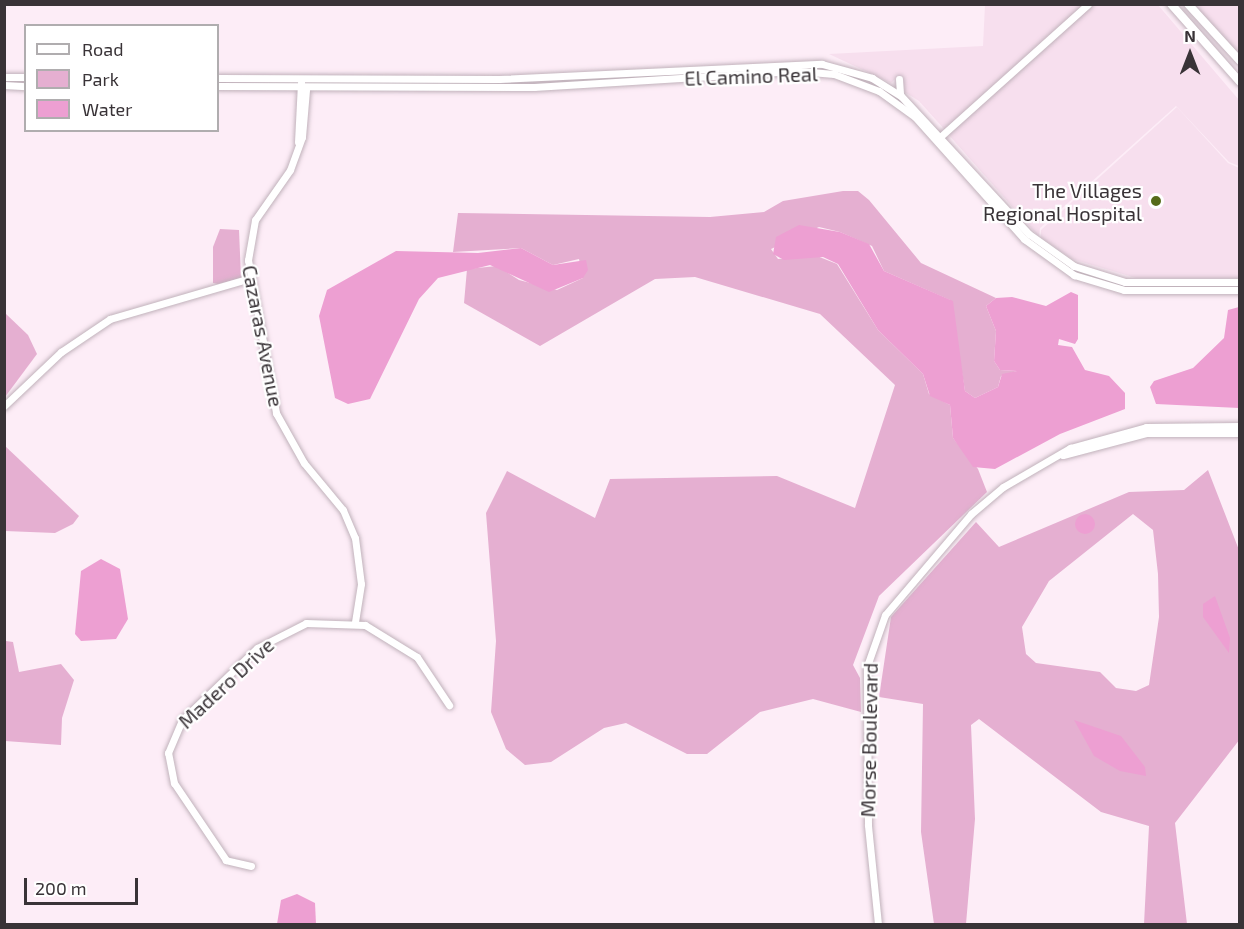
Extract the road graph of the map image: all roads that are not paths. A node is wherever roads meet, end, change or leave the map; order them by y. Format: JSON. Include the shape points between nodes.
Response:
{"nodes":[{"id":1,"x":1088,"y":4,"type":"edge"},
{"id":2,"x":1171,"y":4,"type":"edge"},
{"id":3,"x":1188,"y":4,"type":"edge"},
{"id":4,"x":1239,"y":61,"type":"edge"},
{"id":5,"x":799,"y":67,"type":"junction"},
{"id":6,"x":4,"y":77,"type":"edge"},
{"id":7,"x":24,"y":77,"type":"edge"},
{"id":8,"x":219,"y":78,"type":"edge"},
{"id":9,"x":301,"y":82,"type":"junction"},
{"id":10,"x":1239,"y":82,"type":"edge"},
{"id":11,"x":4,"y":85,"type":"edge"},
{"id":12,"x":24,"y":86,"type":"edge"},
{"id":13,"x":219,"y":86,"type":"edge"},
{"id":14,"x":887,"y":86,"type":"junction"},
{"id":15,"x":901,"y":96,"type":"junction"},
{"id":16,"x":939,"y":139,"type":"junction"},
{"id":17,"x":250,"y":278,"type":"junction"},
{"id":18,"x":1239,"y":282,"type":"edge"},
{"id":19,"x":1147,"y":288,"type":"junction"},
{"id":20,"x":1239,"y":290,"type":"edge"},
{"id":21,"x":4,"y":406,"type":"edge"},
{"id":22,"x":1239,"y":426,"type":"edge"},
{"id":23,"x":1228,"y":429,"type":"junction"},
{"id":24,"x":1239,"y":433,"type":"edge"},
{"id":25,"x":355,"y":622,"type":"junction"},
{"id":26,"x":449,"y":705,"type":"dead end"},
{"id":27,"x":251,"y":866,"type":"dead end"},
{"id":28,"x":878,"y":924,"type":"edge"}],
"edges":[{"from":1,"to":16,"type":"street"},
{"from":2,"to":10,"type":"highway"},
{"from":3,"to":4,"type":"highway"},
{"from":5,"to":9,"type":"street","name":"El Camino Real"},
{"from":5,"to":14,"type":"street","name":"El Camino Real","via":[[842,69]]},
{"from":5,"to":16,"type":"street","name":"El Camino Real","via":[[876,89]]},
{"from":6,"to":7,"type":"street"},
{"from":8,"to":9,"type":"street","name":"El Camino Real"},
{"from":9,"to":13,"type":"street","name":"El Camino Real"},
{"from":9,"to":17,"type":"street","name":"Cazaras Avenue","via":[[299,147],[255,220],[248,249]]},
{"from":11,"to":12,"type":"street"},
{"from":14,"to":15,"type":"street","name":"El Camino Real"},
{"from":14,"to":15,"type":"street","via":[[899,79]]},
{"from":15,"to":16,"type":"street","name":"El Camino Real"},
{"from":16,"to":19,"type":"street","name":"El Camino Real","via":[[1026,236],[1074,267]]},
{"from":17,"to":21,"type":"street","via":[[110,319],[61,352]]},
{"from":17,"to":25,"type":"street","name":"Cazaras Avenue","via":[[276,414],[304,463],[343,510],[355,538],[361,584]]},
{"from":18,"to":19,"type":"street","name":"El Camino Real"},
{"from":19,"to":20,"type":"street","name":"El Camino Real"},
{"from":22,"to":23,"type":"street","name":"Morse Boulevard"},
{"from":23,"to":24,"type":"street","name":"Morse Boulevard"},
{"from":23,"to":28,"type":"street","name":"Morse Boulevard","via":[[1127,433],[1058,456],[1003,487],[956,529],[885,615],[867,666],[868,825]]},
{"from":25,"to":26,"type":"street","name":"Madero Drive","via":[[408,649]]},
{"from":25,"to":27,"type":"street","name":"Madero Drive","via":[[306,623],[273,637],[193,709],[172,736],[168,764],[174,783],[226,860]]}]}
